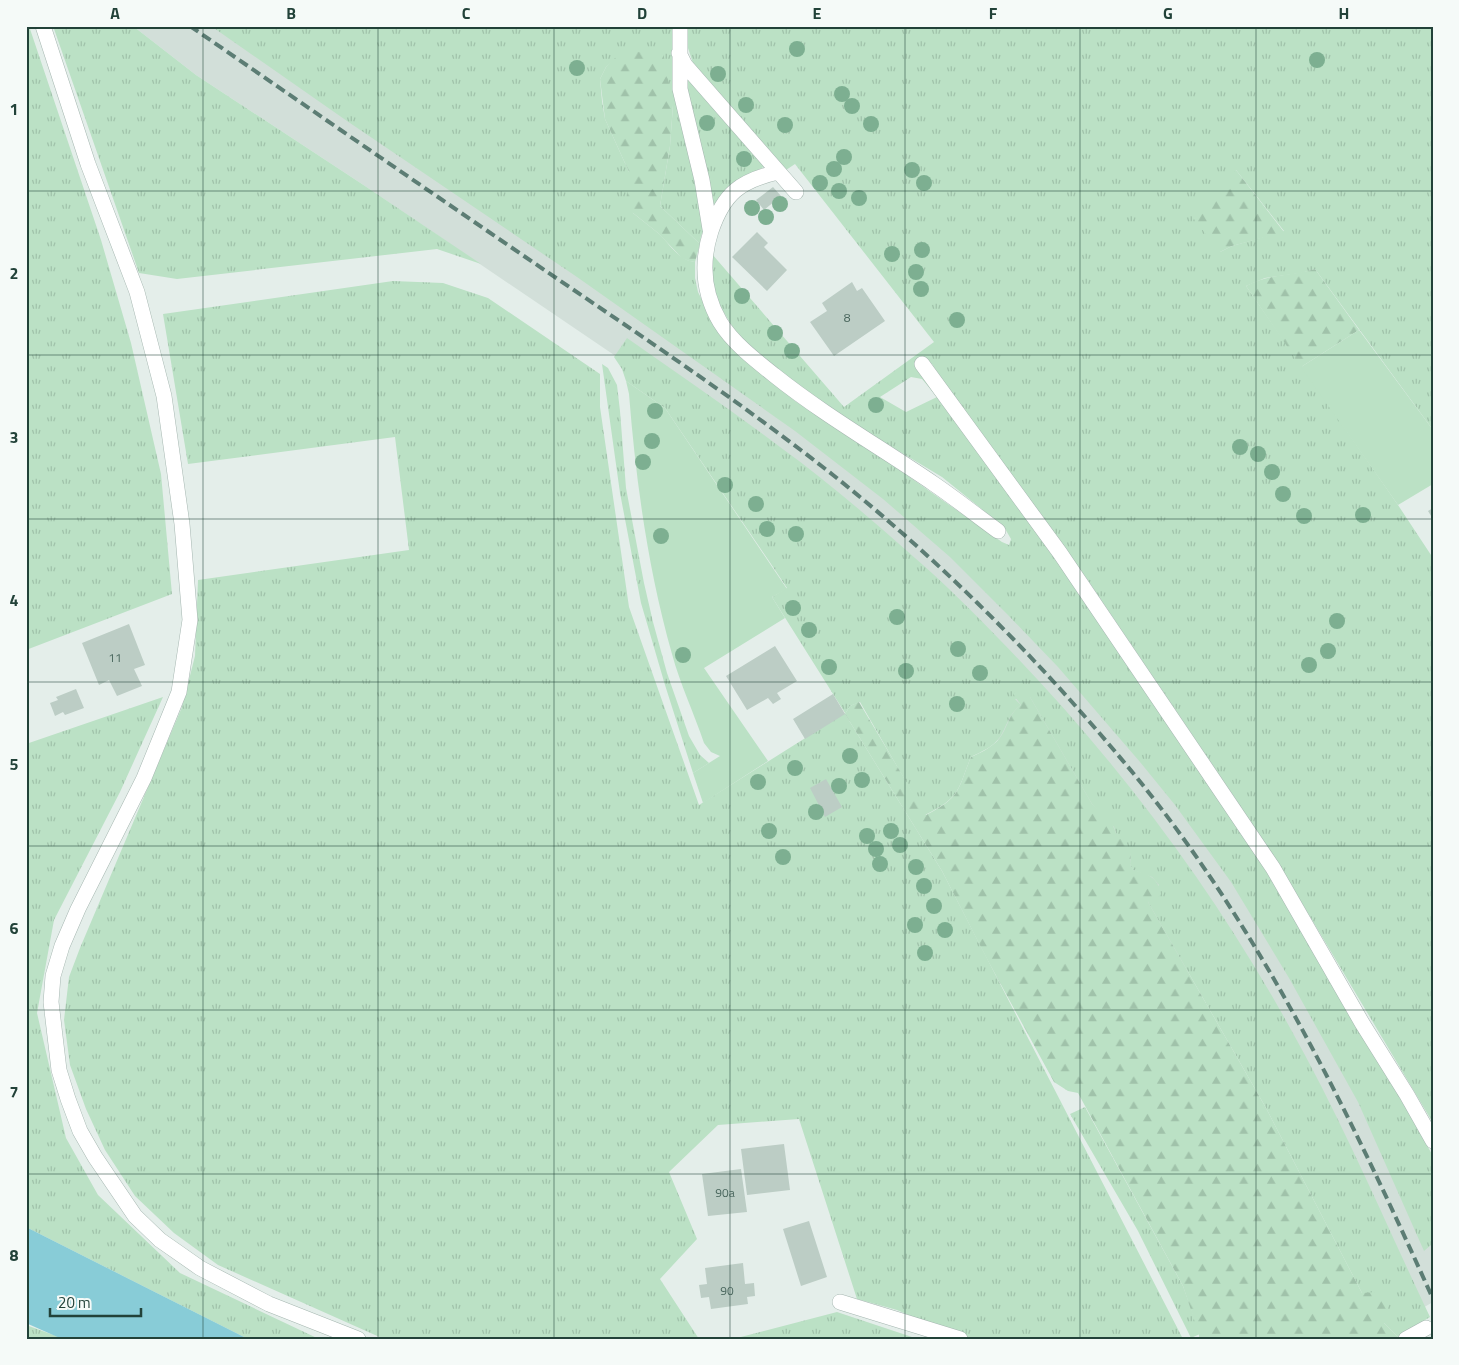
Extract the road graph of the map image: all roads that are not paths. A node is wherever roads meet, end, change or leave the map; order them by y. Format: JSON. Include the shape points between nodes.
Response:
{"nodes":[{"id":1,"x":43,"y":26,"type":"edge"},
{"id":2,"x":680,"y":26,"type":"edge"},
{"id":3,"x":679,"y":52,"type":"junction"},
{"id":4,"x":778,"y":172,"type":"junction"},
{"id":5,"x":796,"y":192,"type":"dead end"},
{"id":6,"x":711,"y":232,"type":"junction"},
{"id":7,"x":922,"y":364,"type":"dead end"},
{"id":8,"x":998,"y":531,"type":"dead end"},
{"id":9,"x":1433,"y":1141,"type":"edge"},
{"id":10,"x":840,"y":1302,"type":"dead end"},
{"id":11,"x":1426,"y":1328,"type":"dead end"},
{"id":12,"x":358,"y":1339,"type":"edge"},
{"id":13,"x":960,"y":1339,"type":"edge"},
{"id":14,"x":1406,"y":1339,"type":"edge"}],
"edges":[{"from":1,"to":12,"type":"street","via":[[88,164],[137,292],[164,396],[182,524],[190,620],[179,692],[144,778],[62,946],[51,1002],[59,1070],[80,1131],[95,1157],[135,1216],[160,1240],[200,1268],[269,1304]]},
{"from":2,"to":3,"type":"street"},
{"from":3,"to":4,"type":"street","via":[[684,65]]},
{"from":3,"to":6,"type":"street","via":[[680,90]]},
{"from":4,"to":5,"type":"street"},
{"from":4,"to":6,"type":"street","via":[[746,182],[735,190],[725,201]]},
{"from":6,"to":8,"type":"street","via":[[704,269],[706,286],[720,322],[735,340],[805,400],[935,484]]},
{"from":7,"to":9,"type":"street","via":[[1060,553],[1273,868]]},
{"from":10,"to":13,"type":"street"},
{"from":11,"to":14,"type":"street"}]}
